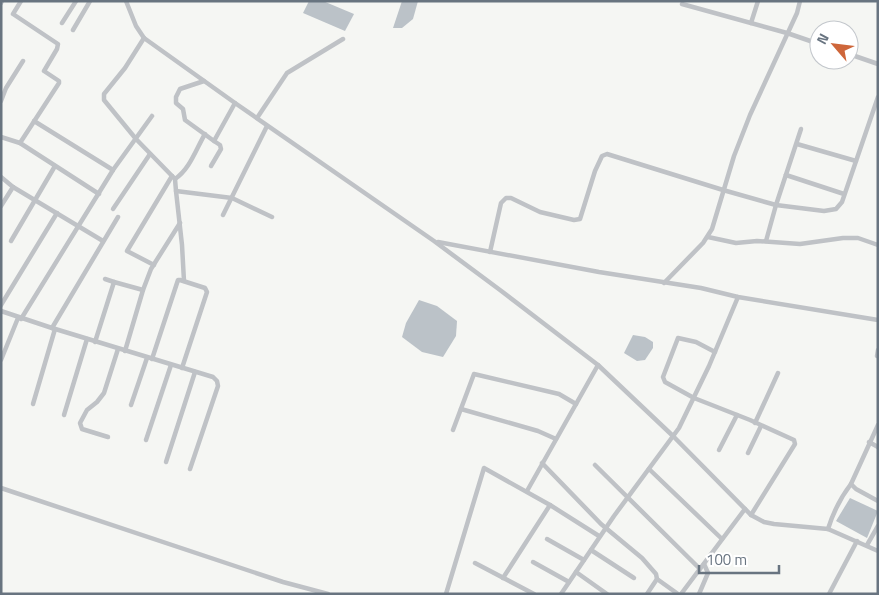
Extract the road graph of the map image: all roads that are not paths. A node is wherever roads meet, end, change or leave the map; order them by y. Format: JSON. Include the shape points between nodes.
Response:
{"nodes":[{"id":1,"x":21,"y":1,"type":"edge"},
{"id":2,"x":76,"y":1,"type":"edge"},
{"id":3,"x":90,"y":1,"type":"edge"},
{"id":4,"x":758,"y":1,"type":"edge"},
{"id":5,"x":800,"y":1,"type":"edge"},
{"id":6,"x":125,"y":2,"type":"edge"},
{"id":7,"x":682,"y":4,"type":"dead end"},
{"id":8,"x":751,"y":22,"type":"junction"},
{"id":9,"x":62,"y":23,"type":"dead end"},
{"id":10,"x":73,"y":30,"type":"dead end"},
{"id":11,"x":788,"y":33,"type":"junction"},
{"id":12,"x":144,"y":38,"type":"junction"},
{"id":13,"x":343,"y":40,"type":"dead end"},
{"id":14,"x":809,"y":40,"type":"edge"},
{"id":15,"x":859,"y":57,"type":"edge"},
{"id":16,"x":23,"y":60,"type":"dead end"},
{"id":17,"x":878,"y":64,"type":"edge"},
{"id":18,"x":204,"y":80,"type":"junction"},
{"id":19,"x":1,"y":84,"type":"edge"},
{"id":20,"x":6,"y":88,"type":"junction"},
{"id":21,"x":878,"y":97,"type":"edge"},
{"id":22,"x":1,"y":101,"type":"edge"},
{"id":23,"x":235,"y":103,"type":"junction"},
{"id":24,"x":152,"y":116,"type":"dead end"},
{"id":25,"x":257,"y":118,"type":"junction"},
{"id":26,"x":34,"y":121,"type":"junction"},
{"id":27,"x":268,"y":126,"type":"junction"},
{"id":28,"x":801,"y":128,"type":"dead end"},
{"id":29,"x":205,"y":134,"type":"junction"},
{"id":30,"x":1,"y":137,"type":"edge"},
{"id":31,"x":136,"y":139,"type":"junction"},
{"id":32,"x":214,"y":141,"type":"junction"},
{"id":33,"x":20,"y":143,"type":"junction"},
{"id":34,"x":797,"y":144,"type":"junction"},
{"id":35,"x":150,"y":154,"type":"junction"},
{"id":36,"x":856,"y":161,"type":"junction"},
{"id":37,"x":55,"y":166,"type":"junction"},
{"id":38,"x":211,"y":166,"type":"dead end"},
{"id":39,"x":113,"y":170,"type":"junction"},
{"id":40,"x":786,"y":175,"type":"junction"},
{"id":41,"x":1,"y":177,"type":"edge"},
{"id":42,"x":173,"y":178,"type":"junction"},
{"id":43,"x":13,"y":187,"type":"junction"},
{"id":44,"x":723,"y":190,"type":"junction"},
{"id":45,"x":176,"y":191,"type":"junction"},
{"id":46,"x":98,"y":194,"type":"junction"},
{"id":47,"x":844,"y":194,"type":"junction"},
{"id":48,"x":232,"y":198,"type":"junction"},
{"id":49,"x":34,"y":200,"type":"junction"},
{"id":50,"x":776,"y":205,"type":"junction"},
{"id":51,"x":1,"y":206,"type":"edge"},
{"id":52,"x":113,"y":209,"type":"dead end"},
{"id":53,"x":57,"y":213,"type":"junction"},
{"id":54,"x":223,"y":215,"type":"dead end"},
{"id":55,"x":118,"y":217,"type":"dead end"},
{"id":56,"x":272,"y":217,"type":"dead end"},
{"id":57,"x":180,"y":223,"type":"junction"},
{"id":58,"x":78,"y":226,"type":"junction"},
{"id":59,"x":708,"y":238,"type":"junction"},
{"id":60,"x":11,"y":240,"type":"dead end"},
{"id":61,"x":103,"y":241,"type":"junction"},
{"id":62,"x":434,"y":241,"type":"junction"},
{"id":63,"x":766,"y":241,"type":"junction"},
{"id":64,"x":878,"y":245,"type":"edge"},
{"id":65,"x":490,"y":252,"type":"junction"},
{"id":66,"x":154,"y":265,"type":"junction"},
{"id":67,"x":105,"y":280,"type":"dead end"},
{"id":68,"x":184,"y":281,"type":"junction"},
{"id":69,"x":114,"y":282,"type":"junction"},
{"id":70,"x":664,"y":282,"type":"junction"},
{"id":71,"x":143,"y":290,"type":"junction"},
{"id":72,"x":738,"y":296,"type":"junction"},
{"id":73,"x":1,"y":305,"type":"edge"},
{"id":74,"x":1,"y":311,"type":"edge"},
{"id":75,"x":20,"y":318,"type":"junction"},
{"id":76,"x":878,"y":320,"type":"edge"},
{"id":77,"x":54,"y":329,"type":"junction"},
{"id":78,"x":87,"y":339,"type":"junction"},
{"id":79,"x":95,"y":342,"type":"junction"},
{"id":80,"x":118,"y":349,"type":"junction"},
{"id":81,"x":878,"y":350,"type":"edge"},
{"id":82,"x":125,"y":351,"type":"junction"},
{"id":83,"x":715,"y":352,"type":"junction"},
{"id":84,"x":877,"y":356,"type":"edge"},
{"id":85,"x":149,"y":358,"type":"junction"},
{"id":86,"x":1,"y":360,"type":"edge"},
{"id":87,"x":171,"y":365,"type":"junction"},
{"id":88,"x":598,"y":365,"type":"junction"},
{"id":89,"x":182,"y":368,"type":"junction"},
{"id":90,"x":195,"y":372,"type":"junction"},
{"id":91,"x":778,"y":373,"type":"dead end"},
{"id":92,"x":694,"y":398,"type":"junction"},
{"id":93,"x":33,"y":404,"type":"dead end"},
{"id":94,"x":576,"y":404,"type":"junction"},
{"id":95,"x":131,"y":405,"type":"dead end"},
{"id":96,"x":461,"y":409,"type":"junction"},
{"id":97,"x":64,"y":415,"type":"dead end"},
{"id":98,"x":737,"y":415,"type":"junction"},
{"id":99,"x":755,"y":423,"type":"junction"},
{"id":100,"x":878,"y":425,"type":"edge"},
{"id":101,"x":761,"y":426,"type":"junction"},
{"id":102,"x":453,"y":430,"type":"dead end"},
{"id":103,"x":673,"y":436,"type":"junction"},
{"id":104,"x":108,"y":437,"type":"dead end"},
{"id":105,"x":556,"y":439,"type":"junction"},
{"id":106,"x":146,"y":440,"type":"dead end"},
{"id":107,"x":869,"y":442,"type":"junction"},
{"id":108,"x":878,"y":447,"type":"edge"},
{"id":109,"x":719,"y":450,"type":"dead end"},
{"id":110,"x":748,"y":453,"type":"dead end"},
{"id":111,"x":166,"y":462,"type":"dead end"},
{"id":112,"x":542,"y":463,"type":"junction"},
{"id":113,"x":595,"y":465,"type":"dead end"},
{"id":114,"x":190,"y":469,"type":"dead end"},
{"id":115,"x":649,"y":469,"type":"junction"},
{"id":116,"x":851,"y":484,"type":"junction"},
{"id":117,"x":1,"y":488,"type":"edge"},
{"id":118,"x":527,"y":491,"type":"junction"},
{"id":119,"x":628,"y":498,"type":"junction"},
{"id":120,"x":878,"y":501,"type":"edge"},
{"id":121,"x":550,"y":504,"type":"junction"},
{"id":122,"x":745,"y":509,"type":"junction"},
{"id":123,"x":751,"y":515,"type":"junction"},
{"id":124,"x":878,"y":526,"type":"edge"},
{"id":125,"x":606,"y":527,"type":"junction"},
{"id":126,"x":828,"y":529,"type":"junction"},
{"id":127,"x":600,"y":536,"type":"junction"},
{"id":128,"x":547,"y":539,"type":"dead end"},
{"id":129,"x":722,"y":539,"type":"junction"},
{"id":130,"x":857,"y":541,"type":"junction"},
{"id":131,"x":867,"y":545,"type":"junction"},
{"id":132,"x":591,"y":550,"type":"junction"},
{"id":133,"x":878,"y":551,"type":"edge"},
{"id":134,"x":584,"y":560,"type":"junction"},
{"id":135,"x":533,"y":562,"type":"dead end"},
{"id":136,"x":475,"y":563,"type":"dead end"},
{"id":137,"x":704,"y":564,"type":"junction"},
{"id":138,"x":700,"y":569,"type":"junction"},
{"id":139,"x":576,"y":572,"type":"junction"},
{"id":140,"x":503,"y":578,"type":"junction"},
{"id":141,"x":634,"y":578,"type":"dead end"},
{"id":142,"x":657,"y":579,"type":"junction"},
{"id":143,"x":569,"y":582,"type":"junction"},
{"id":144,"x":328,"y":594,"type":"edge"},
{"id":145,"x":446,"y":594,"type":"edge"},
{"id":146,"x":534,"y":594,"type":"edge"},
{"id":147,"x":561,"y":594,"type":"edge"},
{"id":148,"x":607,"y":594,"type":"edge"},
{"id":149,"x":648,"y":594,"type":"edge"},
{"id":150,"x":679,"y":594,"type":"edge"},
{"id":151,"x":699,"y":594,"type":"edge"},
{"id":152,"x":829,"y":594,"type":"edge"}],
"edges":[{"from":1,"to":26,"type":"street","via":[[13,14],[58,44],[44,71],[59,83]]},
{"from":2,"to":9,"type":"street"},
{"from":3,"to":10,"type":"street"},
{"from":4,"to":8,"type":"street"},
{"from":5,"to":11,"type":"street"},
{"from":6,"to":12,"type":"street"},
{"from":7,"to":8,"type":"street"},
{"from":8,"to":11,"type":"street"},
{"from":11,"to":14,"type":"street"},
{"from":11,"to":44,"type":"street","via":[[750,115]]},
{"from":12,"to":18,"type":"street"},
{"from":12,"to":31,"type":"street","via":[[103,97]]},
{"from":13,"to":25,"type":"street","via":[[287,73]]},
{"from":15,"to":17,"type":"street"},
{"from":16,"to":20,"type":"street"},
{"from":18,"to":23,"type":"street"},
{"from":18,"to":29,"type":"street","via":[[180,89],[176,102],[183,110],[185,120]]},
{"from":19,"to":20,"type":"street"},
{"from":20,"to":22,"type":"street"},
{"from":21,"to":36,"type":"street"},
{"from":23,"to":25,"type":"street"},
{"from":23,"to":32,"type":"street"},
{"from":24,"to":31,"type":"street"},
{"from":25,"to":27,"type":"street"},
{"from":26,"to":33,"type":"street"},
{"from":26,"to":39,"type":"street"},
{"from":27,"to":48,"type":"street"},
{"from":27,"to":62,"type":"street"},
{"from":28,"to":34,"type":"street"},
{"from":29,"to":32,"type":"street"},
{"from":29,"to":42,"type":"street","via":[[187,167]]},
{"from":30,"to":33,"type":"street"},
{"from":31,"to":35,"type":"street"},
{"from":31,"to":39,"type":"street"},
{"from":32,"to":38,"type":"street","via":[[221,149]]},
{"from":33,"to":37,"type":"street"},
{"from":34,"to":36,"type":"street"},
{"from":34,"to":40,"type":"street"},
{"from":35,"to":42,"type":"street"},
{"from":35,"to":52,"type":"street"},
{"from":36,"to":47,"type":"street"},
{"from":37,"to":46,"type":"street"},
{"from":37,"to":49,"type":"street"},
{"from":39,"to":46,"type":"street"},
{"from":40,"to":47,"type":"street"},
{"from":40,"to":50,"type":"street"},
{"from":41,"to":43,"type":"street"},
{"from":42,"to":45,"type":"street"},
{"from":42,"to":66,"type":"street","via":[[127,251]]},
{"from":43,"to":49,"type":"street"},
{"from":43,"to":51,"type":"street"},
{"from":44,"to":50,"type":"street"},
{"from":44,"to":59,"type":"street"},
{"from":44,"to":65,"type":"street","via":[[607,154],[602,156],[594,171],[580,219],[540,212],[506,198]]},
{"from":45,"to":48,"type":"street"},
{"from":45,"to":57,"type":"street"},
{"from":46,"to":58,"type":"street"},
{"from":47,"to":50,"type":"street","via":[[840,206],[833,210]]},
{"from":48,"to":54,"type":"street"},
{"from":48,"to":56,"type":"street"},
{"from":49,"to":53,"type":"street"},
{"from":49,"to":60,"type":"street"},
{"from":50,"to":63,"type":"street"},
{"from":53,"to":58,"type":"street"},
{"from":53,"to":73,"type":"street"},
{"from":55,"to":61,"type":"street"},
{"from":57,"to":66,"type":"street"},
{"from":57,"to":68,"type":"street"},
{"from":58,"to":61,"type":"street"},
{"from":58,"to":75,"type":"street"},
{"from":59,"to":63,"type":"street","via":[[736,243]]},
{"from":59,"to":70,"type":"street"},
{"from":61,"to":77,"type":"street"},
{"from":62,"to":65,"type":"street"},
{"from":62,"to":88,"type":"street"},
{"from":63,"to":64,"type":"street","via":[[800,244],[858,238]]},
{"from":65,"to":70,"type":"street"},
{"from":66,"to":71,"type":"street"},
{"from":67,"to":69,"type":"street"},
{"from":68,"to":85,"type":"street","via":[[178,280]]},
{"from":68,"to":89,"type":"street","via":[[208,292]]},
{"from":69,"to":71,"type":"street"},
{"from":69,"to":79,"type":"street"},
{"from":70,"to":72,"type":"street"},
{"from":71,"to":82,"type":"street"},
{"from":72,"to":76,"type":"street"},
{"from":72,"to":83,"type":"street"},
{"from":74,"to":75,"type":"street"},
{"from":75,"to":77,"type":"street"},
{"from":75,"to":86,"type":"street"},
{"from":77,"to":78,"type":"street"},
{"from":77,"to":93,"type":"street"},
{"from":78,"to":79,"type":"street"},
{"from":78,"to":97,"type":"street"},
{"from":79,"to":80,"type":"street"},
{"from":80,"to":82,"type":"street"},
{"from":80,"to":104,"type":"street","via":[[104,393],[86,410],[80,423],[82,429]]},
{"from":81,"to":84,"type":"street"},
{"from":82,"to":85,"type":"street"},
{"from":83,"to":92,"type":"street"},
{"from":83,"to":92,"type":"street","via":[[684,338],[678,338],[674,344],[663,377],[665,382]]},
{"from":85,"to":87,"type":"street"},
{"from":85,"to":95,"type":"street"},
{"from":87,"to":89,"type":"street"},
{"from":87,"to":106,"type":"street"},
{"from":88,"to":94,"type":"street"},
{"from":88,"to":103,"type":"street"},
{"from":89,"to":90,"type":"street"},
{"from":90,"to":111,"type":"street"},
{"from":90,"to":114,"type":"street","via":[[213,377],[218,386]]},
{"from":91,"to":99,"type":"street"},
{"from":92,"to":98,"type":"street"},
{"from":92,"to":103,"type":"street"},
{"from":94,"to":96,"type":"street","via":[[559,394],[474,374]]},
{"from":94,"to":105,"type":"street"},
{"from":96,"to":102,"type":"street"},
{"from":96,"to":105,"type":"street"},
{"from":98,"to":99,"type":"street"},
{"from":98,"to":109,"type":"street"},
{"from":99,"to":101,"type":"street"},
{"from":100,"to":107,"type":"street"},
{"from":101,"to":110,"type":"street"},
{"from":101,"to":123,"type":"street","via":[[794,440],[795,444]]},
{"from":103,"to":115,"type":"street"},
{"from":103,"to":122,"type":"street"},
{"from":105,"to":112,"type":"street"},
{"from":107,"to":108,"type":"street"},
{"from":107,"to":116,"type":"street"},
{"from":112,"to":118,"type":"street"},
{"from":112,"to":125,"type":"street"},
{"from":113,"to":119,"type":"street"},
{"from":115,"to":119,"type":"street"},
{"from":115,"to":129,"type":"street"},
{"from":116,"to":120,"type":"street"},
{"from":116,"to":126,"type":"street"},
{"from":117,"to":144,"type":"street","via":[[282,582]]},
{"from":118,"to":121,"type":"street"},
{"from":118,"to":145,"type":"street","via":[[484,468]]},
{"from":119,"to":125,"type":"street"},
{"from":119,"to":138,"type":"street"},
{"from":121,"to":127,"type":"street"},
{"from":121,"to":140,"type":"street"},
{"from":122,"to":123,"type":"street"},
{"from":122,"to":129,"type":"street"},
{"from":123,"to":126,"type":"street","via":[[774,524]]},
{"from":124,"to":131,"type":"street"},
{"from":125,"to":127,"type":"street"},
{"from":125,"to":142,"type":"street","via":[[642,558]]},
{"from":126,"to":130,"type":"street"},
{"from":127,"to":132,"type":"street"},
{"from":128,"to":134,"type":"street"},
{"from":129,"to":137,"type":"street"},
{"from":130,"to":131,"type":"street"},
{"from":130,"to":152,"type":"street"},
{"from":131,"to":133,"type":"street"},
{"from":132,"to":134,"type":"street"},
{"from":132,"to":141,"type":"street"},
{"from":134,"to":139,"type":"street"},
{"from":135,"to":143,"type":"street"},
{"from":136,"to":140,"type":"street"},
{"from":137,"to":138,"type":"street"},
{"from":137,"to":151,"type":"street","via":[[708,572]]},
{"from":138,"to":150,"type":"street"},
{"from":139,"to":143,"type":"street"},
{"from":139,"to":148,"type":"street"},
{"from":140,"to":146,"type":"street"},
{"from":142,"to":149,"type":"street"},
{"from":142,"to":150,"type":"street"},
{"from":143,"to":147,"type":"street"}]}
